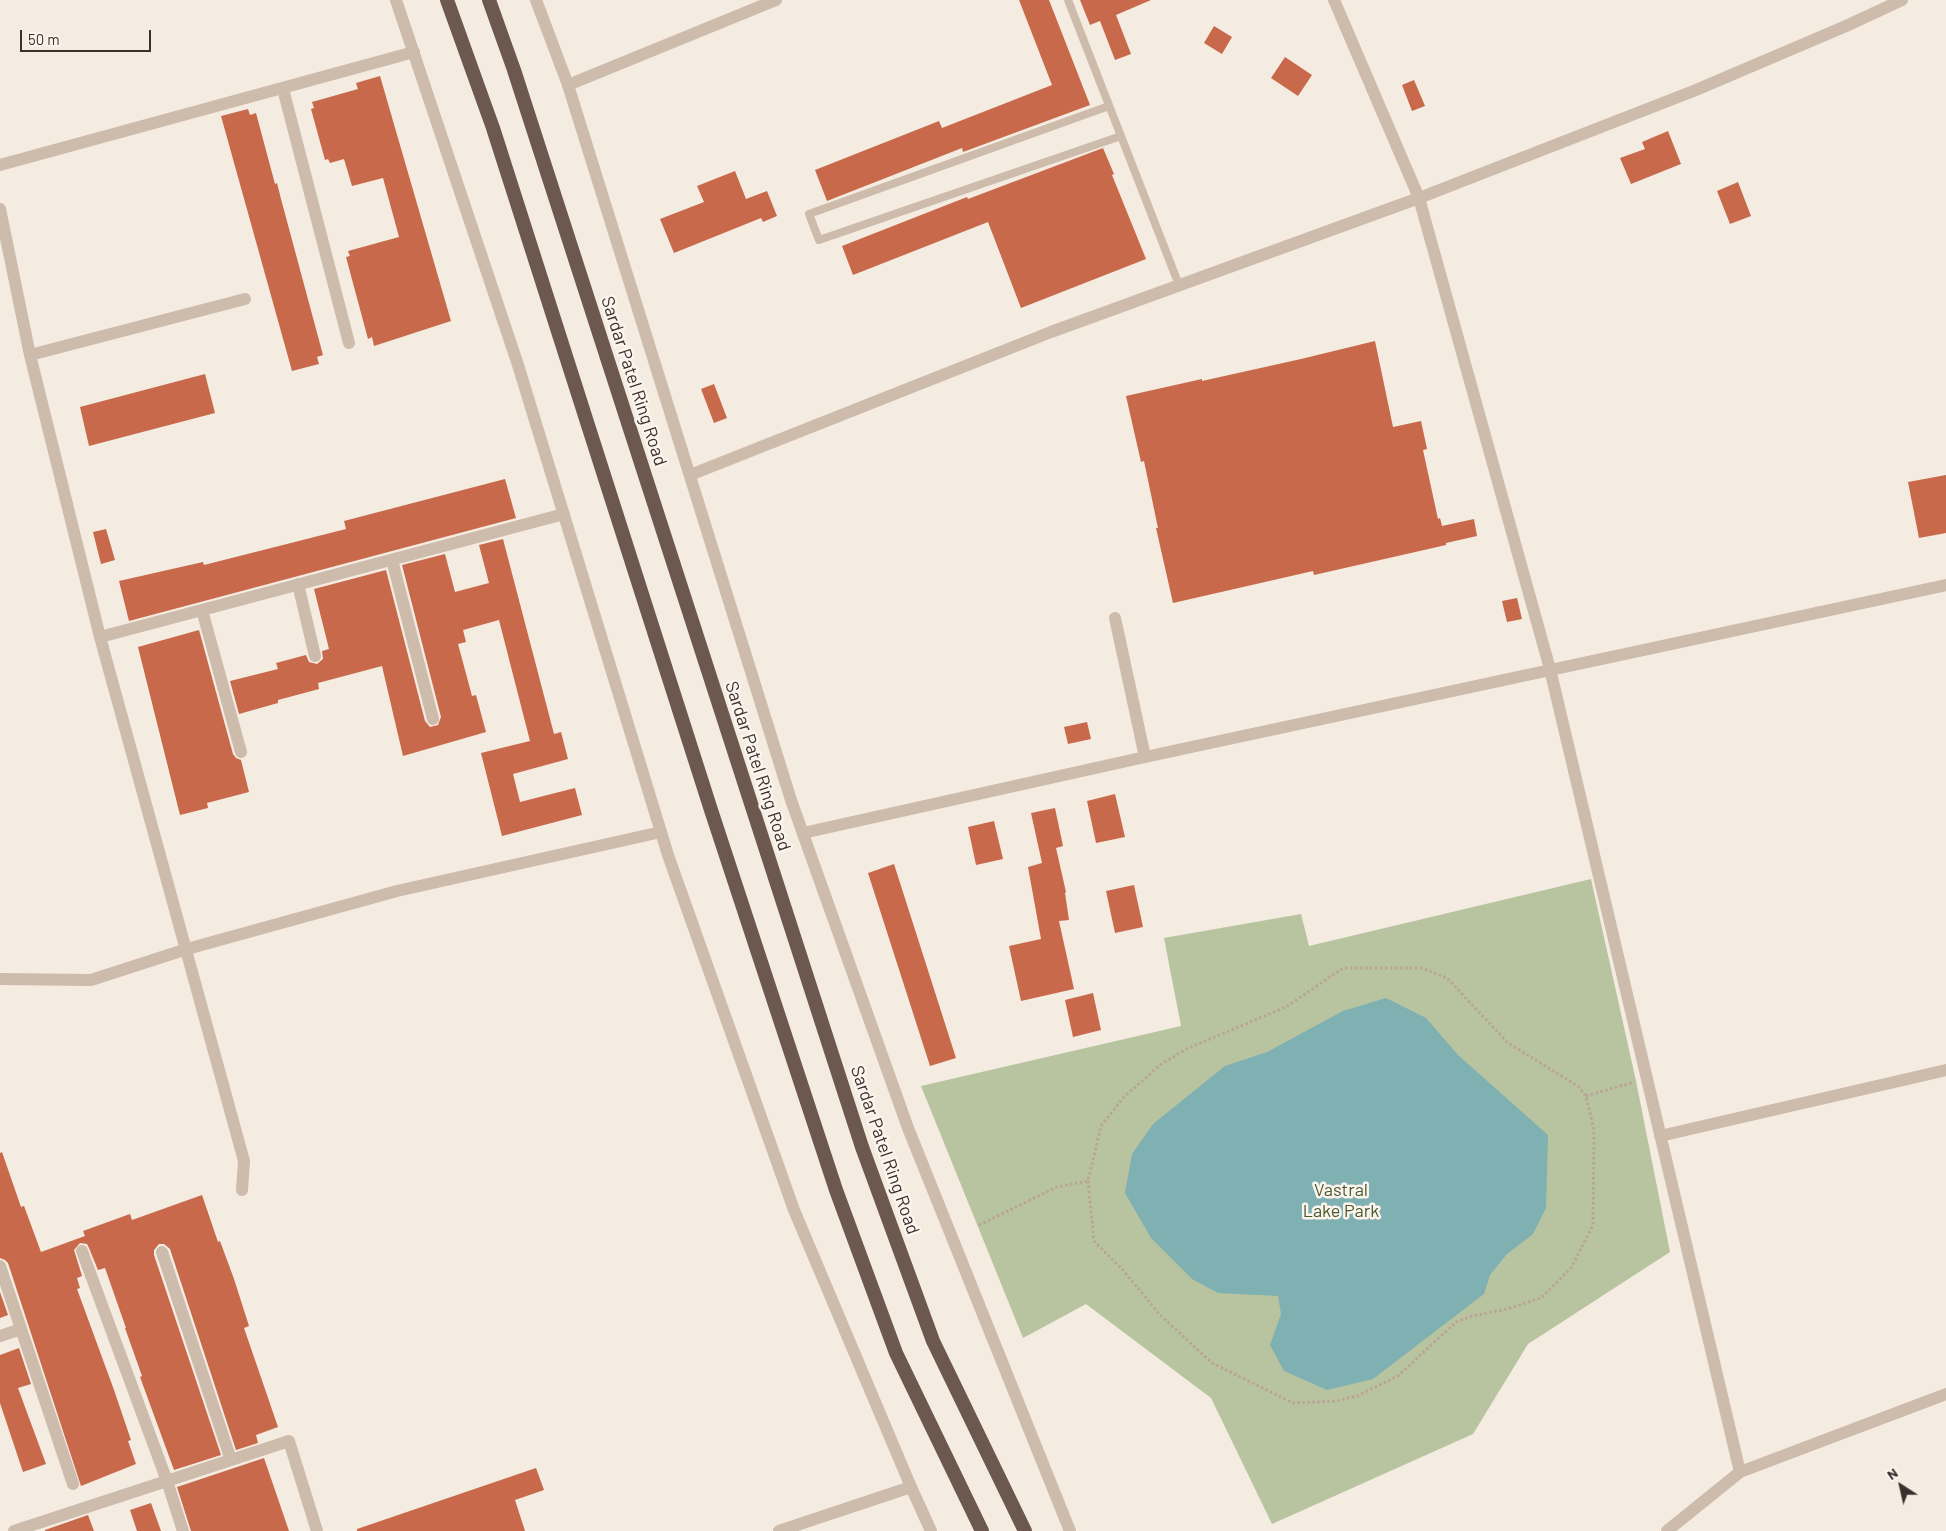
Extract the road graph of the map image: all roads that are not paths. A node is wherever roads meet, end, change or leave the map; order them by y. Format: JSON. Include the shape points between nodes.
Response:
{"nodes":[{"id":1,"x":396,"y":0,"type":"edge"},
{"id":2,"x":447,"y":0,"type":"edge"},
{"id":3,"x":489,"y":0,"type":"edge"},
{"id":4,"x":536,"y":0,"type":"edge"},
{"id":5,"x":776,"y":0,"type":"edge"},
{"id":6,"x":1068,"y":0,"type":"edge"},
{"id":7,"x":1334,"y":0,"type":"edge"},
{"id":8,"x":1902,"y":0,"type":"edge"},
{"id":9,"x":414,"y":52,"type":"junction"},
{"id":10,"x":568,"y":85,"type":"junction"},
{"id":11,"x":283,"y":89,"type":"junction"},
{"id":12,"x":1109,"y":106,"type":"junction"},
{"id":13,"x":1121,"y":136,"type":"junction"},
{"id":14,"x":0,"y":165,"type":"edge"},
{"id":15,"x":1419,"y":198,"type":"junction"},
{"id":16,"x":0,"y":209,"type":"edge"},
{"id":17,"x":1179,"y":285,"type":"junction"},
{"id":18,"x":245,"y":299,"type":"dead end"},
{"id":19,"x":349,"y":343,"type":"dead end"},
{"id":20,"x":30,"y":355,"type":"junction"},
{"id":21,"x":690,"y":475,"type":"junction"},
{"id":22,"x":564,"y":514,"type":"junction"},
{"id":23,"x":392,"y":560,"type":"junction"},
{"id":24,"x":298,"y":584,"type":"junction"},
{"id":25,"x":1946,"y":585,"type":"edge"},
{"id":26,"x":202,"y":610,"type":"junction"},
{"id":27,"x":1115,"y":618,"type":"dead end"},
{"id":28,"x":100,"y":637,"type":"junction"},
{"id":29,"x":314,"y":656,"type":"dead end"},
{"id":30,"x":1550,"y":669,"type":"junction"},
{"id":31,"x":433,"y":720,"type":"dead end"},
{"id":32,"x":241,"y":752,"type":"dead end"},
{"id":33,"x":1145,"y":756,"type":"junction"},
{"id":34,"x":661,"y":832,"type":"junction"},
{"id":35,"x":803,"y":834,"type":"junction"},
{"id":36,"x":187,"y":949,"type":"junction"},
{"id":37,"x":0,"y":979,"type":"edge"},
{"id":38,"x":1946,"y":1070,"type":"edge"},
{"id":39,"x":1660,"y":1136,"type":"junction"},
{"id":40,"x":242,"y":1190,"type":"dead end"},
{"id":41,"x":82,"y":1251,"type":"dead end"},
{"id":42,"x":162,"y":1252,"type":"dead end"},
{"id":43,"x":0,"y":1266,"type":"edge"},
{"id":44,"x":21,"y":1329,"type":"junction"},
{"id":45,"x":0,"y":1336,"type":"edge"},
{"id":46,"x":1946,"y":1394,"type":"edge"},
{"id":47,"x":232,"y":1460,"type":"junction"},
{"id":48,"x":1740,"y":1472,"type":"junction"},
{"id":49,"x":167,"y":1481,"type":"junction"},
{"id":50,"x":73,"y":1484,"type":"dead end"},
{"id":51,"x":911,"y":1487,"type":"junction"},
{"id":52,"x":14,"y":1531,"type":"edge"},
{"id":53,"x":183,"y":1531,"type":"edge"},
{"id":54,"x":317,"y":1531,"type":"edge"},
{"id":55,"x":779,"y":1531,"type":"edge"},
{"id":56,"x":931,"y":1531,"type":"edge"},
{"id":57,"x":982,"y":1531,"type":"edge"},
{"id":58,"x":1025,"y":1531,"type":"edge"},
{"id":59,"x":1070,"y":1531,"type":"edge"},
{"id":60,"x":1667,"y":1531,"type":"edge"}],
"edges":[{"from":1,"to":9,"type":"street"},
{"from":2,"to":57,"type":"highway","via":[[493,128],[836,1190],[896,1353]]},
{"from":3,"to":58,"type":"highway","name":"Sardar Patel Ring Road","via":[[862,1146],[933,1341]]},
{"from":4,"to":10,"type":"street","name":"Sardar Patel Ring Road"},
{"from":5,"to":10,"type":"street"},
{"from":6,"to":12,"type":"lane"},
{"from":7,"to":15,"type":"street"},
{"from":8,"to":15,"type":"street","via":[[1696,90]]},
{"from":9,"to":11,"type":"street"},
{"from":9,"to":22,"type":"street"},
{"from":10,"to":21,"type":"street","name":"Sardar Patel Ring Road"},
{"from":11,"to":14,"type":"street"},
{"from":11,"to":19,"type":"street"},
{"from":12,"to":13,"type":"lane"},
{"from":12,"to":13,"type":"lane","via":[[809,214],[819,240]]},
{"from":13,"to":17,"type":"lane"},
{"from":15,"to":17,"type":"street"},
{"from":15,"to":30,"type":"street"},
{"from":16,"to":20,"type":"street"},
{"from":17,"to":21,"type":"street","via":[[1051,332]]},
{"from":18,"to":20,"type":"street"},
{"from":20,"to":28,"type":"street"},
{"from":21,"to":35,"type":"street","name":"Sardar Patel Ring Road"},
{"from":22,"to":23,"type":"street"},
{"from":22,"to":34,"type":"street"},
{"from":23,"to":24,"type":"street"},
{"from":23,"to":31,"type":"street"},
{"from":24,"to":26,"type":"street"},
{"from":24,"to":29,"type":"street"},
{"from":25,"to":30,"type":"street"},
{"from":26,"to":28,"type":"street"},
{"from":26,"to":32,"type":"street"},
{"from":27,"to":33,"type":"street"},
{"from":28,"to":36,"type":"street"},
{"from":30,"to":33,"type":"street"},
{"from":30,"to":39,"type":"street"},
{"from":33,"to":35,"type":"street"},
{"from":34,"to":36,"type":"street","via":[[397,891]]},
{"from":34,"to":51,"type":"street","via":[[794,1210]]},
{"from":35,"to":59,"type":"street","name":"Sardar Patel Ring Road","via":[[908,1128]]},
{"from":36,"to":37,"type":"street","via":[[91,980]]},
{"from":36,"to":40,"type":"street","via":[[244,1161]]},
{"from":38,"to":39,"type":"street"},
{"from":39,"to":48,"type":"street"},
{"from":41,"to":49,"type":"street"},
{"from":42,"to":47,"type":"street"},
{"from":43,"to":44,"type":"street"},
{"from":44,"to":45,"type":"street"},
{"from":44,"to":50,"type":"street"},
{"from":46,"to":48,"type":"street"},
{"from":47,"to":49,"type":"street"},
{"from":47,"to":54,"type":"street","via":[[290,1441]]},
{"from":48,"to":60,"type":"street"},
{"from":49,"to":52,"type":"street"},
{"from":49,"to":53,"type":"street"},
{"from":51,"to":55,"type":"street"},
{"from":51,"to":56,"type":"street"}]}
